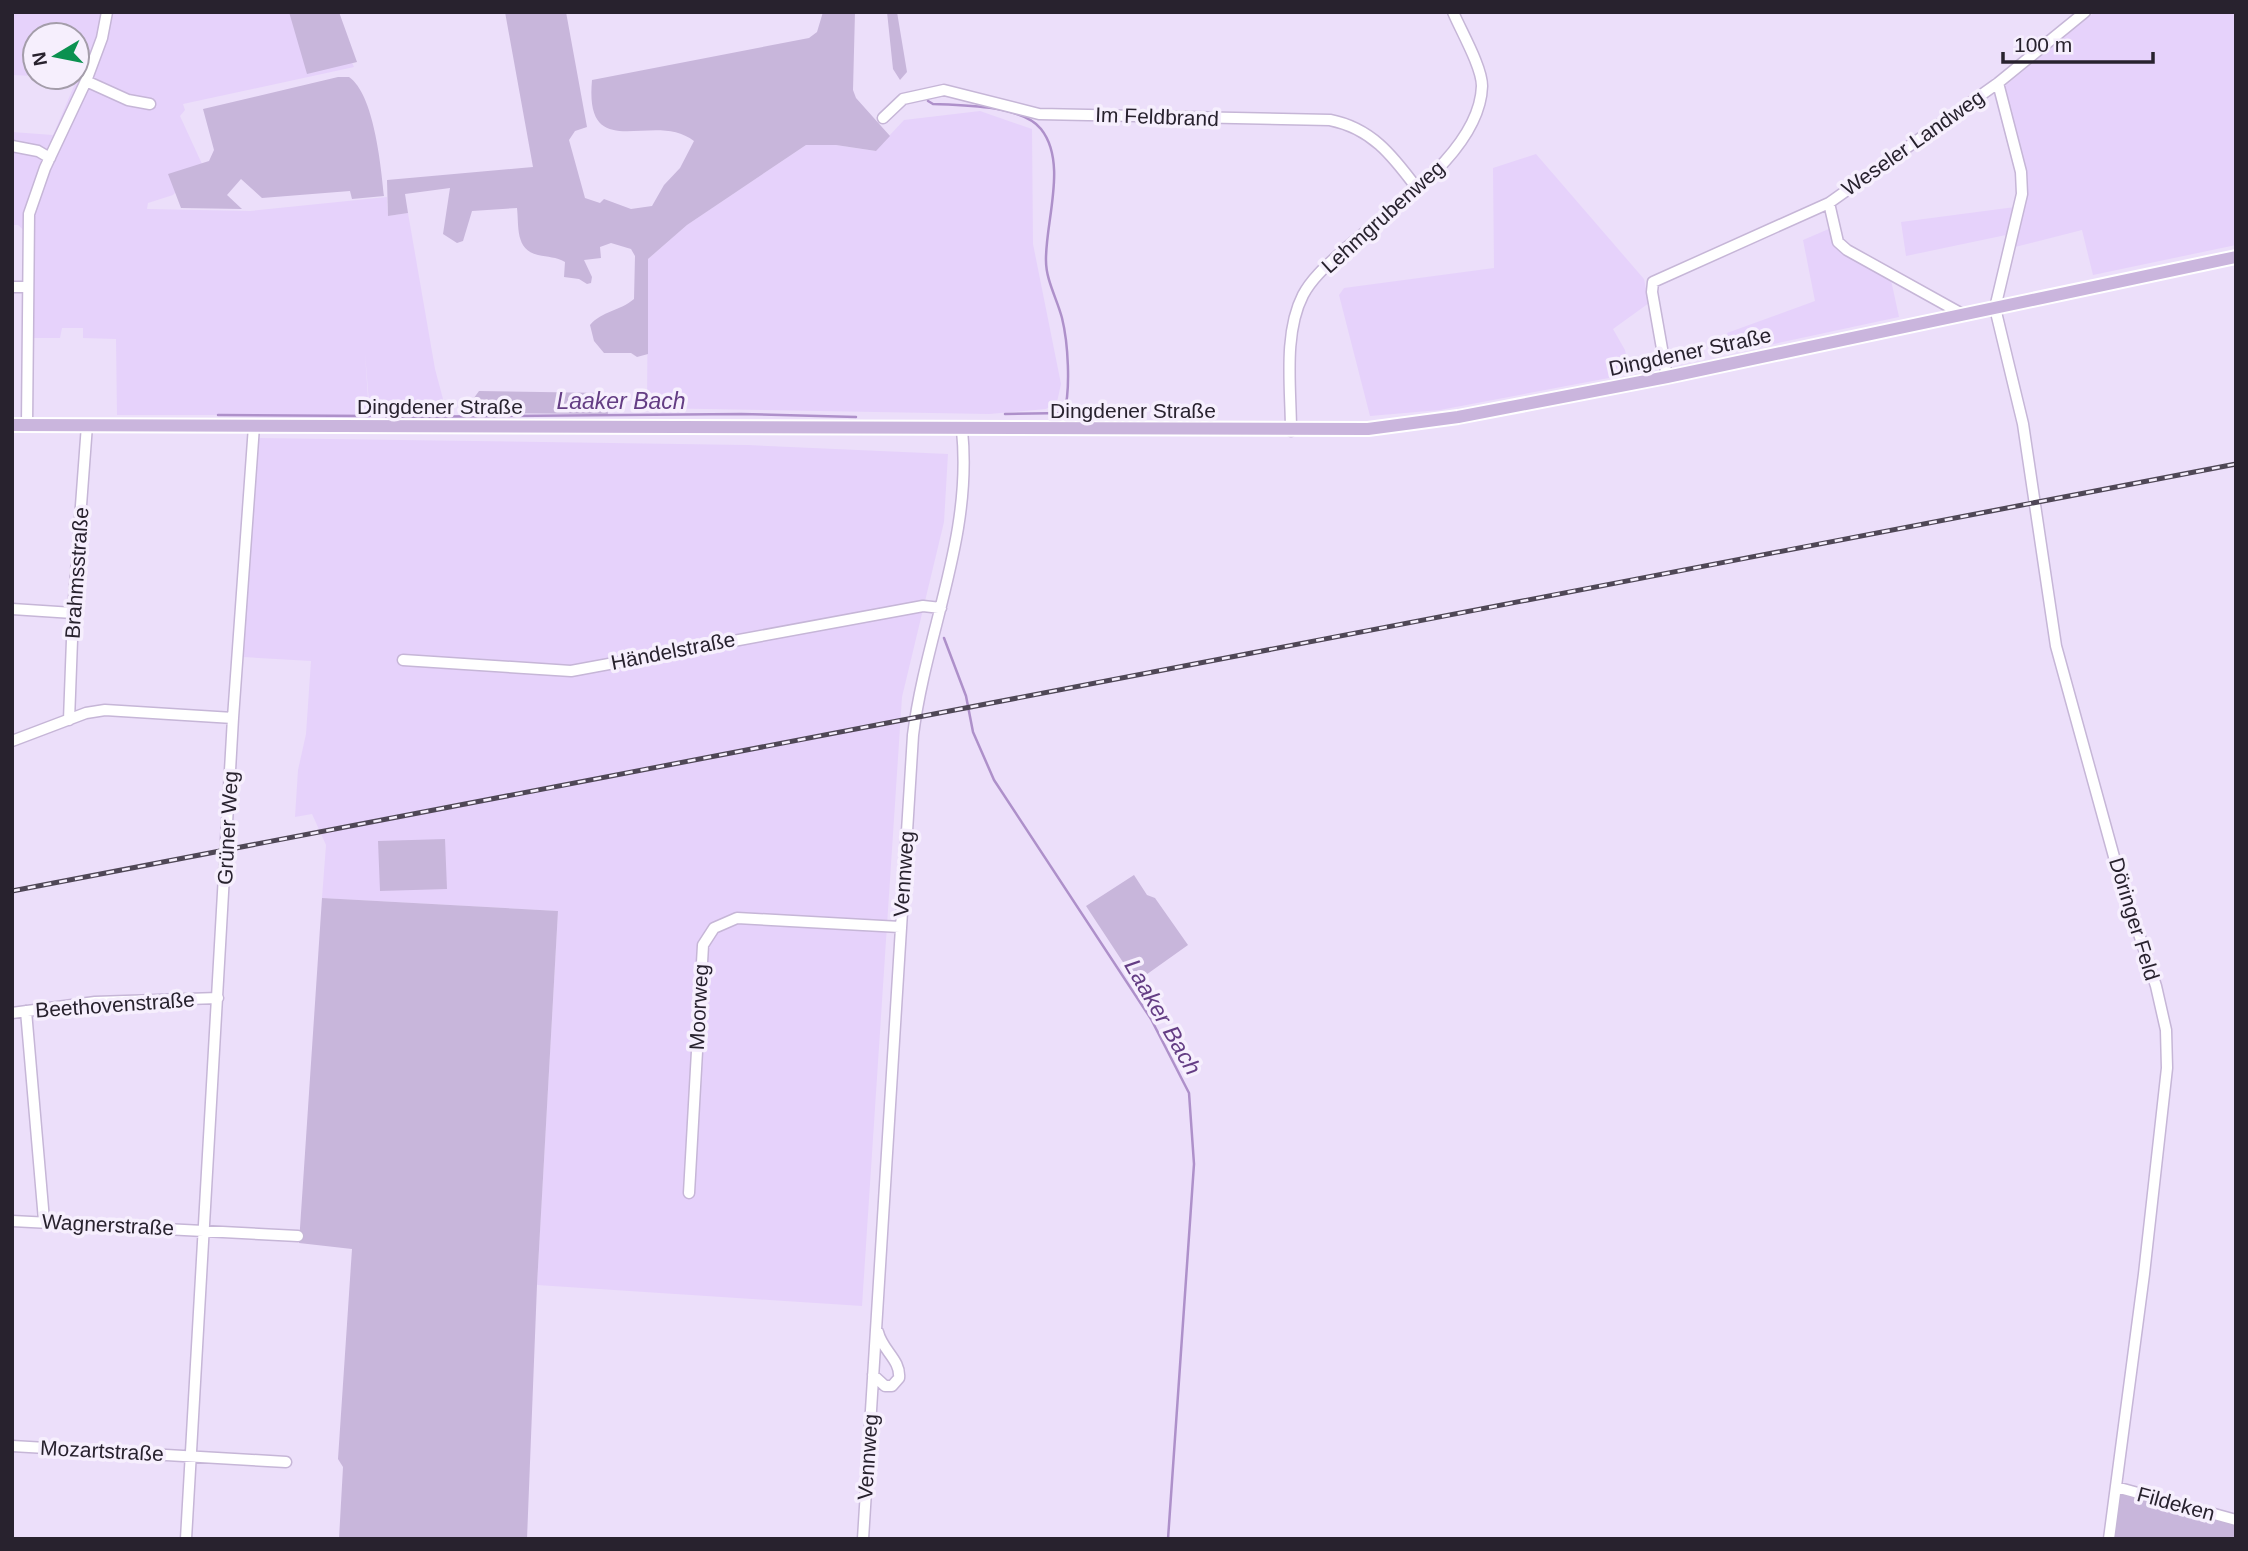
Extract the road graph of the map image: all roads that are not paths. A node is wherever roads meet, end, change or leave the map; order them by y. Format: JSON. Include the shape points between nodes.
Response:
{"nodes":[{"id":1,"x":107,"y":12,"type":"edge"},
{"id":2,"x":1453,"y":12,"type":"edge"},
{"id":3,"x":2085,"y":12,"type":"edge"},
{"id":4,"x":91,"y":68,"type":"edge"},
{"id":5,"x":91,"y":83,"type":"edge"},
{"id":6,"x":1998,"y":83,"type":"junction"},
{"id":7,"x":81,"y":91,"type":"edge"},
{"id":8,"x":150,"y":104,"type":"dead end"},
{"id":9,"x":883,"y":118,"type":"dead end"},
{"id":10,"x":12,"y":146,"type":"edge"},
{"id":11,"x":50,"y":158,"type":"junction"},
{"id":12,"x":1416,"y":187,"type":"junction"},
{"id":13,"x":1829,"y":203,"type":"junction"},
{"id":14,"x":2236,"y":257,"type":"edge"},
{"id":15,"x":12,"y":287,"type":"edge"},
{"id":16,"x":26,"y":287,"type":"junction"},
{"id":17,"x":1995,"y":308,"type":"junction"},
{"id":18,"x":1964,"y":314,"type":"junction"},
{"id":19,"x":1667,"y":377,"type":"junction"},
{"id":20,"x":12,"y":425,"type":"edge"},
{"id":21,"x":27,"y":425,"type":"junction"},
{"id":22,"x":87,"y":425,"type":"junction"},
{"id":23,"x":254,"y":426,"type":"junction"},
{"id":24,"x":962,"y":430,"type":"junction"},
{"id":25,"x":1291,"y":431,"type":"junction"},
{"id":26,"x":941,"y":608,"type":"junction"},
{"id":27,"x":12,"y":609,"type":"edge"},
{"id":28,"x":73,"y":613,"type":"junction"},
{"id":29,"x":404,"y":660,"type":"dead end"},
{"id":30,"x":233,"y":718,"type":"junction"},
{"id":31,"x":69,"y":720,"type":"junction"},
{"id":32,"x":12,"y":741,"type":"edge"},
{"id":33,"x":900,"y":927,"type":"junction"},
{"id":34,"x":218,"y":998,"type":"junction"},
{"id":35,"x":26,"y":1011,"type":"junction"},
{"id":36,"x":12,"y":1013,"type":"edge"},
{"id":37,"x":689,"y":1193,"type":"dead end"},
{"id":38,"x":44,"y":1220,"type":"junction"},
{"id":39,"x":12,"y":1221,"type":"edge"},
{"id":40,"x":204,"y":1230,"type":"junction"},
{"id":41,"x":298,"y":1236,"type":"dead end"},
{"id":42,"x":876,"y":1324,"type":"junction"},
{"id":43,"x":873,"y":1375,"type":"junction"},
{"id":44,"x":12,"y":1446,"type":"edge"},
{"id":45,"x":191,"y":1457,"type":"junction"},
{"id":46,"x":286,"y":1462,"type":"dead end"},
{"id":47,"x":2116,"y":1487,"type":"junction"},
{"id":48,"x":2236,"y":1520,"type":"edge"},
{"id":49,"x":186,"y":1539,"type":"edge"},
{"id":50,"x":863,"y":1539,"type":"edge"},
{"id":51,"x":2109,"y":1539,"type":"edge"}],
"edges":[{"from":1,"to":4,"type":"street"},
{"from":2,"to":12,"type":"street","name":"Lehmgrubenweg","via":[[1482,84],[1478,110],[1468,135],[1440,168]]},
{"from":3,"to":6,"type":"street","name":"Weseler Landweg"},
{"from":5,"to":8,"type":"street","via":[[128,100]]},
{"from":6,"to":13,"type":"street","name":"Weseler Landweg"},
{"from":6,"to":17,"type":"street","name":"Weseler Landweg","via":[[2021,172],[2022,194]]},
{"from":7,"to":11,"type":"street"},
{"from":9,"to":12,"type":"street","name":"Im Feldbrand","via":[[903,99],[944,90],[1039,114],[1330,120],[1369,134]]},
{"from":10,"to":11,"type":"street","via":[[38,150]]},
{"from":11,"to":16,"type":"street","via":[[29,214]]},
{"from":12,"to":25,"type":"street","name":"Lehmgrubenweg","via":[[1322,270],[1303,295],[1293,332]]},
{"from":13,"to":18,"type":"street","name":"Weseler Landweg","via":[[1838,242],[1847,250]]},
{"from":13,"to":19,"type":"street","name":"Weseler Landweg","via":[[1653,282]]},
{"from":14,"to":17,"type":"main road","name":"Dingdener Straße"},
{"from":15,"to":16,"type":"street"},
{"from":16,"to":21,"type":"street"},
{"from":17,"to":18,"type":"main road","name":"Dingdener Straße"},
{"from":17,"to":47,"type":"street","name":"Döringer Feld","via":[[2023,424],[2056,646],[2165,1030],[2166,1082]]},
{"from":18,"to":19,"type":"main road","name":"Dingdener Straße"},
{"from":19,"to":25,"type":"main road","name":"Dingdener Straße","via":[[1411,424]]},
{"from":20,"to":21,"type":"main road","name":"Dingdener Straße"},
{"from":21,"to":22,"type":"main road","name":"Dingdener Straße"},
{"from":22,"to":23,"type":"main road","name":"Dingdener Straße"},
{"from":22,"to":28,"type":"street","name":"Brahmsstraße"},
{"from":23,"to":24,"type":"main road","name":"Dingdener Straße"},
{"from":23,"to":30,"type":"street","name":"Grüner Weg"},
{"from":24,"to":25,"type":"main road","name":"Dingdener Straße"},
{"from":24,"to":26,"type":"street","name":"Vennweg","via":[[960,524]]},
{"from":26,"to":29,"type":"street","name":"Händelstraße","via":[[923,606],[571,671]]},
{"from":26,"to":33,"type":"street","name":"Vennweg","via":[[915,717]]},
{"from":27,"to":28,"type":"street"},
{"from":28,"to":31,"type":"street","name":"Brahmsstraße"},
{"from":30,"to":31,"type":"street","via":[[105,710]]},
{"from":30,"to":34,"type":"street","name":"Grüner Weg"},
{"from":31,"to":32,"type":"street"},
{"from":33,"to":37,"type":"street","name":"Moorweg","via":[[737,918],[713,928],[703,945]]},
{"from":33,"to":42,"type":"street","name":"Vennweg"},
{"from":34,"to":35,"type":"street","name":"Beethovenstraße","via":[[95,1002]]},
{"from":34,"to":40,"type":"street","name":"Grüner Weg"},
{"from":35,"to":36,"type":"street","name":"Beethovenstraße"},
{"from":35,"to":38,"type":"street"},
{"from":38,"to":39,"type":"street","name":"Wagnerstraße"},
{"from":38,"to":40,"type":"street","name":"Wagnerstraße"},
{"from":40,"to":41,"type":"street"},
{"from":40,"to":45,"type":"street","name":"Grüner Weg"},
{"from":42,"to":43,"type":"street","name":"Vennweg"},
{"from":42,"to":43,"type":"street","name":"Vennweg","via":[[882,1344],[900,1370],[891,1386],[879,1383]]},
{"from":43,"to":50,"type":"street","name":"Vennweg"},
{"from":44,"to":45,"type":"street","name":"Mozartstraße"},
{"from":45,"to":46,"type":"street"},
{"from":45,"to":49,"type":"street","name":"Grüner Weg"},
{"from":47,"to":48,"type":"street","name":"Fildeken"},
{"from":47,"to":51,"type":"street","name":"Döringer Feld"}]}
